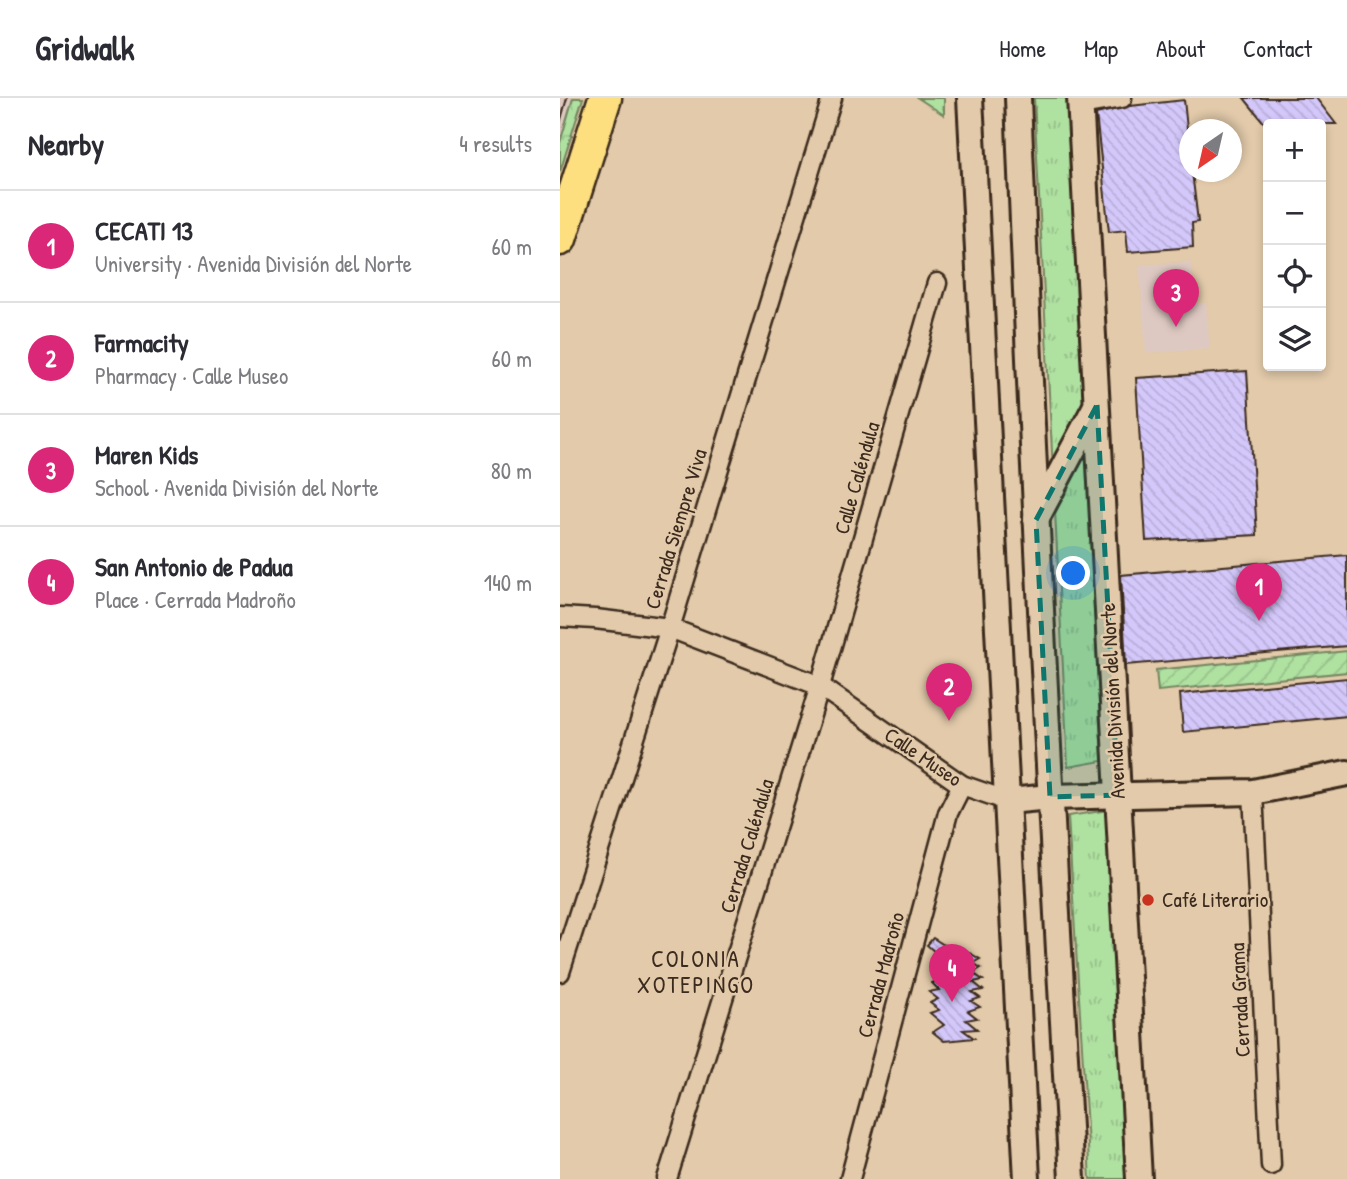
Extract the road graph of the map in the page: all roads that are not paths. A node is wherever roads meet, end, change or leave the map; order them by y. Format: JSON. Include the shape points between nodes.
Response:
{"nodes":[{"id":1,"x":605,"y":98,"type":"edge"},
{"id":2,"x":832,"y":98,"type":"edge"},
{"id":3,"x":970,"y":98,"type":"edge"},
{"id":4,"x":1018,"y":98,"type":"edge"},
{"id":5,"x":1122,"y":98,"type":"edge"},
{"id":6,"x":1081,"y":101,"type":"edge"},
{"id":7,"x":560,"y":239,"type":"edge"},
{"id":8,"x":937,"y":283,"type":"dead end"},
{"id":9,"x":1097,"y":405,"type":"junction"},
{"id":10,"x":1036,"y":520,"type":"junction"},
{"id":11,"x":560,"y":617,"type":"edge"},
{"id":12,"x":670,"y":628,"type":"junction"},
{"id":13,"x":820,"y":686,"type":"junction"},
{"id":14,"x":1347,"y":773,"type":"edge"},
{"id":15,"x":962,"y":785,"type":"junction"},
{"id":16,"x":1253,"y":792,"type":"junction"},
{"id":17,"x":1118,"y":795,"type":"junction"},
{"id":18,"x":1050,"y":797,"type":"junction"},
{"id":19,"x":1008,"y":801,"type":"junction"},
{"id":20,"x":560,"y":972,"type":"edge"},
{"id":21,"x":1270,"y":1165,"type":"dead end"},
{"id":22,"x":667,"y":1179,"type":"edge"},
{"id":23,"x":850,"y":1179,"type":"edge"},
{"id":24,"x":1027,"y":1179,"type":"edge"},
{"id":25,"x":1072,"y":1179,"type":"edge"},
{"id":26,"x":1139,"y":1179,"type":"edge"}],
"edges":[{"from":1,"to":7,"type":"highway"},
{"from":2,"to":12,"type":"street","name":"Cerrada Siempre Viva"},
{"from":3,"to":19,"type":"main road"},
{"from":4,"to":10,"type":"main road"},
{"from":5,"to":6,"type":"street"},
{"from":6,"to":9,"type":"main road","name":"Avenida División del Norte"},
{"from":8,"to":13,"type":"street","name":"Calle Caléndula"},
{"from":9,"to":10,"type":"main road"},
{"from":9,"to":17,"type":"main road","name":"Avenida División del Norte"},
{"from":10,"to":18,"type":"main road"},
{"from":11,"to":12,"type":"street","name":"Calle Museo"},
{"from":12,"to":13,"type":"street","name":"Calle Museo"},
{"from":12,"to":20,"type":"street","name":"Cerrada Siempre Viva"},
{"from":13,"to":15,"type":"street","name":"Calle Museo"},
{"from":13,"to":22,"type":"street","name":"Cerrada Caléndula"},
{"from":14,"to":16,"type":"main road","name":"Calle Museo"},
{"from":15,"to":19,"type":"street","name":"Calle Museo"},
{"from":15,"to":23,"type":"street","name":"Cerrada Madroño","via":[[948,813]]},
{"from":16,"to":17,"type":"main road","name":"Calle Museo"},
{"from":16,"to":21,"type":"street","name":"Cerrada Grama"},
{"from":17,"to":18,"type":"main road","name":"Calle Museo"},
{"from":17,"to":26,"type":"main road","name":"Avenida División del Norte"},
{"from":18,"to":19,"type":"main road","name":"Calle Museo"},
{"from":18,"to":25,"type":"main road"},
{"from":19,"to":24,"type":"main road"}]}
